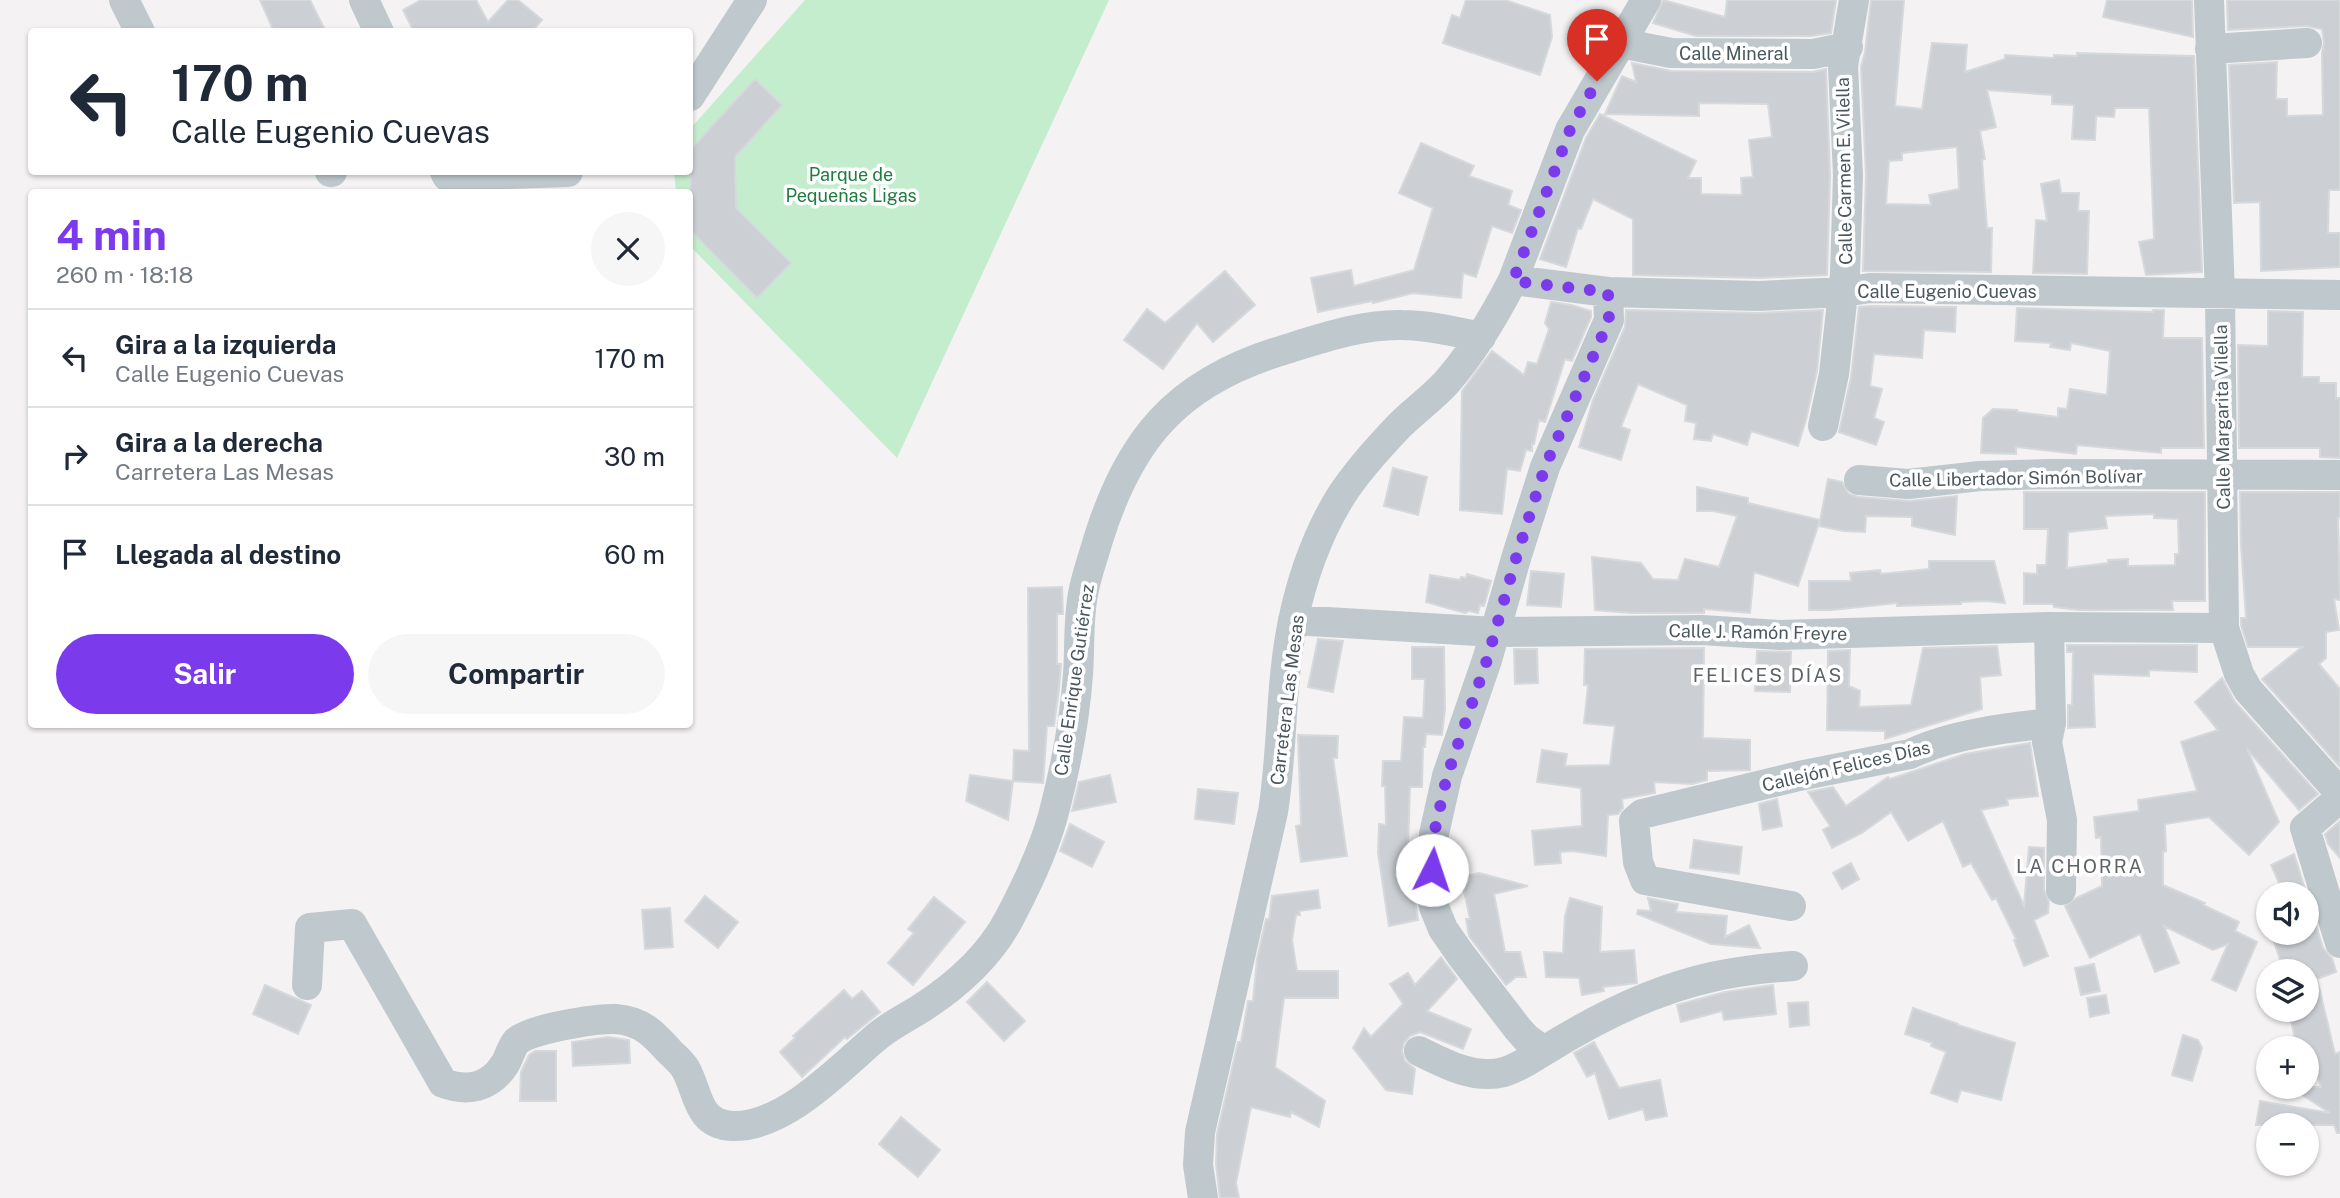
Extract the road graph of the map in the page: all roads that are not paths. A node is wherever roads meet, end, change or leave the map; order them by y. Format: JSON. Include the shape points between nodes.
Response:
{"nodes":[{"id":1,"x":124,"y":0,"type":"edge"},
{"id":2,"x":364,"y":0,"type":"edge"},
{"id":3,"x":752,"y":0,"type":"edge"},
{"id":4,"x":1646,"y":0,"type":"edge"},
{"id":5,"x":1854,"y":0,"type":"edge"},
{"id":6,"x":2209,"y":0,"type":"edge"},
{"id":7,"x":138,"y":28,"type":"edge"},
{"id":8,"x":377,"y":28,"type":"edge"},
{"id":9,"x":1620,"y":43,"type":"junction"},
{"id":10,"x":2306,"y":43,"type":"dead end"},
{"id":11,"x":1848,"y":47,"type":"junction"},
{"id":12,"x":2210,"y":49,"type":"junction"},
{"id":13,"x":693,"y":91,"type":"edge"},
{"id":14,"x":446,"y":175,"type":"edge"},
{"id":15,"x":477,"y":175,"type":"edge"},
{"id":16,"x":1513,"y":281,"type":"junction"},
{"id":17,"x":1608,"y":292,"type":"junction"},
{"id":18,"x":1844,"y":292,"type":"junction"},
{"id":19,"x":2220,"y":295,"type":"junction"},
{"id":20,"x":2340,"y":295,"type":"edge"},
{"id":21,"x":1481,"y":337,"type":"junction"},
{"id":22,"x":1823,"y":426,"type":"dead end"},
{"id":23,"x":2340,"y":475,"type":"edge"},
{"id":24,"x":2223,"y":476,"type":"junction"},
{"id":25,"x":1859,"y":480,"type":"dead end"},
{"id":26,"x":1293,"y":620,"type":"junction"},
{"id":27,"x":2049,"y":627,"type":"junction"},
{"id":28,"x":2224,"y":628,"type":"junction"},
{"id":29,"x":1495,"y":632,"type":"junction"},
{"id":30,"x":2051,"y":723,"type":"junction"},
{"id":31,"x":2340,"y":796,"type":"edge"},
{"id":32,"x":2061,"y":890,"type":"dead end"},
{"id":33,"x":1791,"y":906,"type":"dead end"},
{"id":34,"x":2340,"y":943,"type":"edge"},
{"id":35,"x":1793,"y":966,"type":"dead end"},
{"id":36,"x":307,"y":985,"type":"dead end"},
{"id":37,"x":1419,"y":1051,"type":"dead end"},
{"id":38,"x":1544,"y":1051,"type":"junction"},
{"id":39,"x":1203,"y":1198,"type":"edge"}],
"edges":[{"from":1,"to":7,"type":"street"},
{"from":2,"to":8,"type":"street"},
{"from":3,"to":13,"type":"street"},
{"from":4,"to":9,"type":"street","name":"Carretera Las Mesas"},
{"from":5,"to":11,"type":"street","name":"Calle Carmen E. Vilella"},
{"from":6,"to":12,"type":"street","name":"Calle Margarita Vilella"},
{"from":9,"to":11,"type":"street","name":"Calle Mineral","via":[[1671,53],[1813,54]]},
{"from":9,"to":16,"type":"street","name":"Carretera Las Mesas","via":[[1570,130]]},
{"from":10,"to":12,"type":"street"},
{"from":11,"to":18,"type":"street","name":"Calle Carmen E. Vilella","via":[[1843,66],[1848,175]]},
{"from":12,"to":19,"type":"street","name":"Calle Margarita Vilella"},
{"from":14,"to":15,"type":"street"},
{"from":16,"to":17,"type":"street","name":"Calle Eugenio Cuevas"},
{"from":16,"to":21,"type":"street","name":"Carretera Las Mesas"},
{"from":17,"to":18,"type":"street","name":"Calle Eugenio Cuevas","via":[[1759,296]]},
{"from":17,"to":29,"type":"street","via":[[1609,320],[1545,467]]},
{"from":18,"to":19,"type":"street","name":"Calle Eugenio Cuevas","via":[[1870,288]]},
{"from":18,"to":22,"type":"street","name":"Calle Carmen E. Vilella"},
{"from":19,"to":20,"type":"street","name":"Calle Eugenio Cuevas"},
{"from":19,"to":24,"type":"street","name":"Calle Margarita Vilella"},
{"from":21,"to":26,"type":"street","name":"Carretera Las Mesas","via":[[1444,385],[1399,426],[1342,495],[1325,526]]},
{"from":21,"to":36,"type":"street","name":"Calle Enrique Gutiérrez","via":[[1400,324],[1334,336],[1251,360],[1163,416],[1144,438],[1110,501],[1083,591],[1078,675],[1056,807],[1009,919],[992,946],[953,987],[880,1033],[776,1116],[731,1126],[715,1121],[699,1107],[685,1069],[652,1032],[642,1024],[615,1019],[546,1028],[517,1041],[492,1079],[460,1089],[443,1083],[352,924],[310,928]]},
{"from":23,"to":24,"type":"street","name":"Calle Libertador Simón Bolívar"},
{"from":24,"to":25,"type":"street","name":"Calle Libertador Simón Bolívar","via":[[2049,474],[1908,484]]},
{"from":24,"to":28,"type":"street","name":"Calle Margarita Vilella"},
{"from":26,"to":29,"type":"street","name":"Calle J. Ramón Freyre"},
{"from":26,"to":39,"type":"street","name":"Carretera Las Mesas","via":[[1273,812],[1200,1132]]},
{"from":27,"to":28,"type":"street","name":"Calle J. Ramón Freyre"},
{"from":27,"to":29,"type":"street","name":"Calle J. Ramón Freyre","via":[[1780,635],[1702,630]]},
{"from":27,"to":30,"type":"street"},
{"from":28,"to":31,"type":"street","name":"Calle Margarita Vilella","via":[[2248,690]]},
{"from":29,"to":38,"type":"street","via":[[1439,806],[1432,894],[1438,918],[1456,948],[1525,1038]]},
{"from":30,"to":32,"type":"street","via":[[2047,742],[2062,820]]},
{"from":30,"to":33,"type":"street","name":"Callejón Felices Días","via":[[1977,734],[1910,754],[1642,814],[1634,821],[1638,862],[1645,880]]},
{"from":31,"to":34,"type":"street","via":[[2305,828]]},
{"from":35,"to":38,"type":"street","via":[[1711,977],[1663,991]]},
{"from":37,"to":38,"type":"street","via":[[1455,1068],[1488,1074],[1505,1072]]}]}
